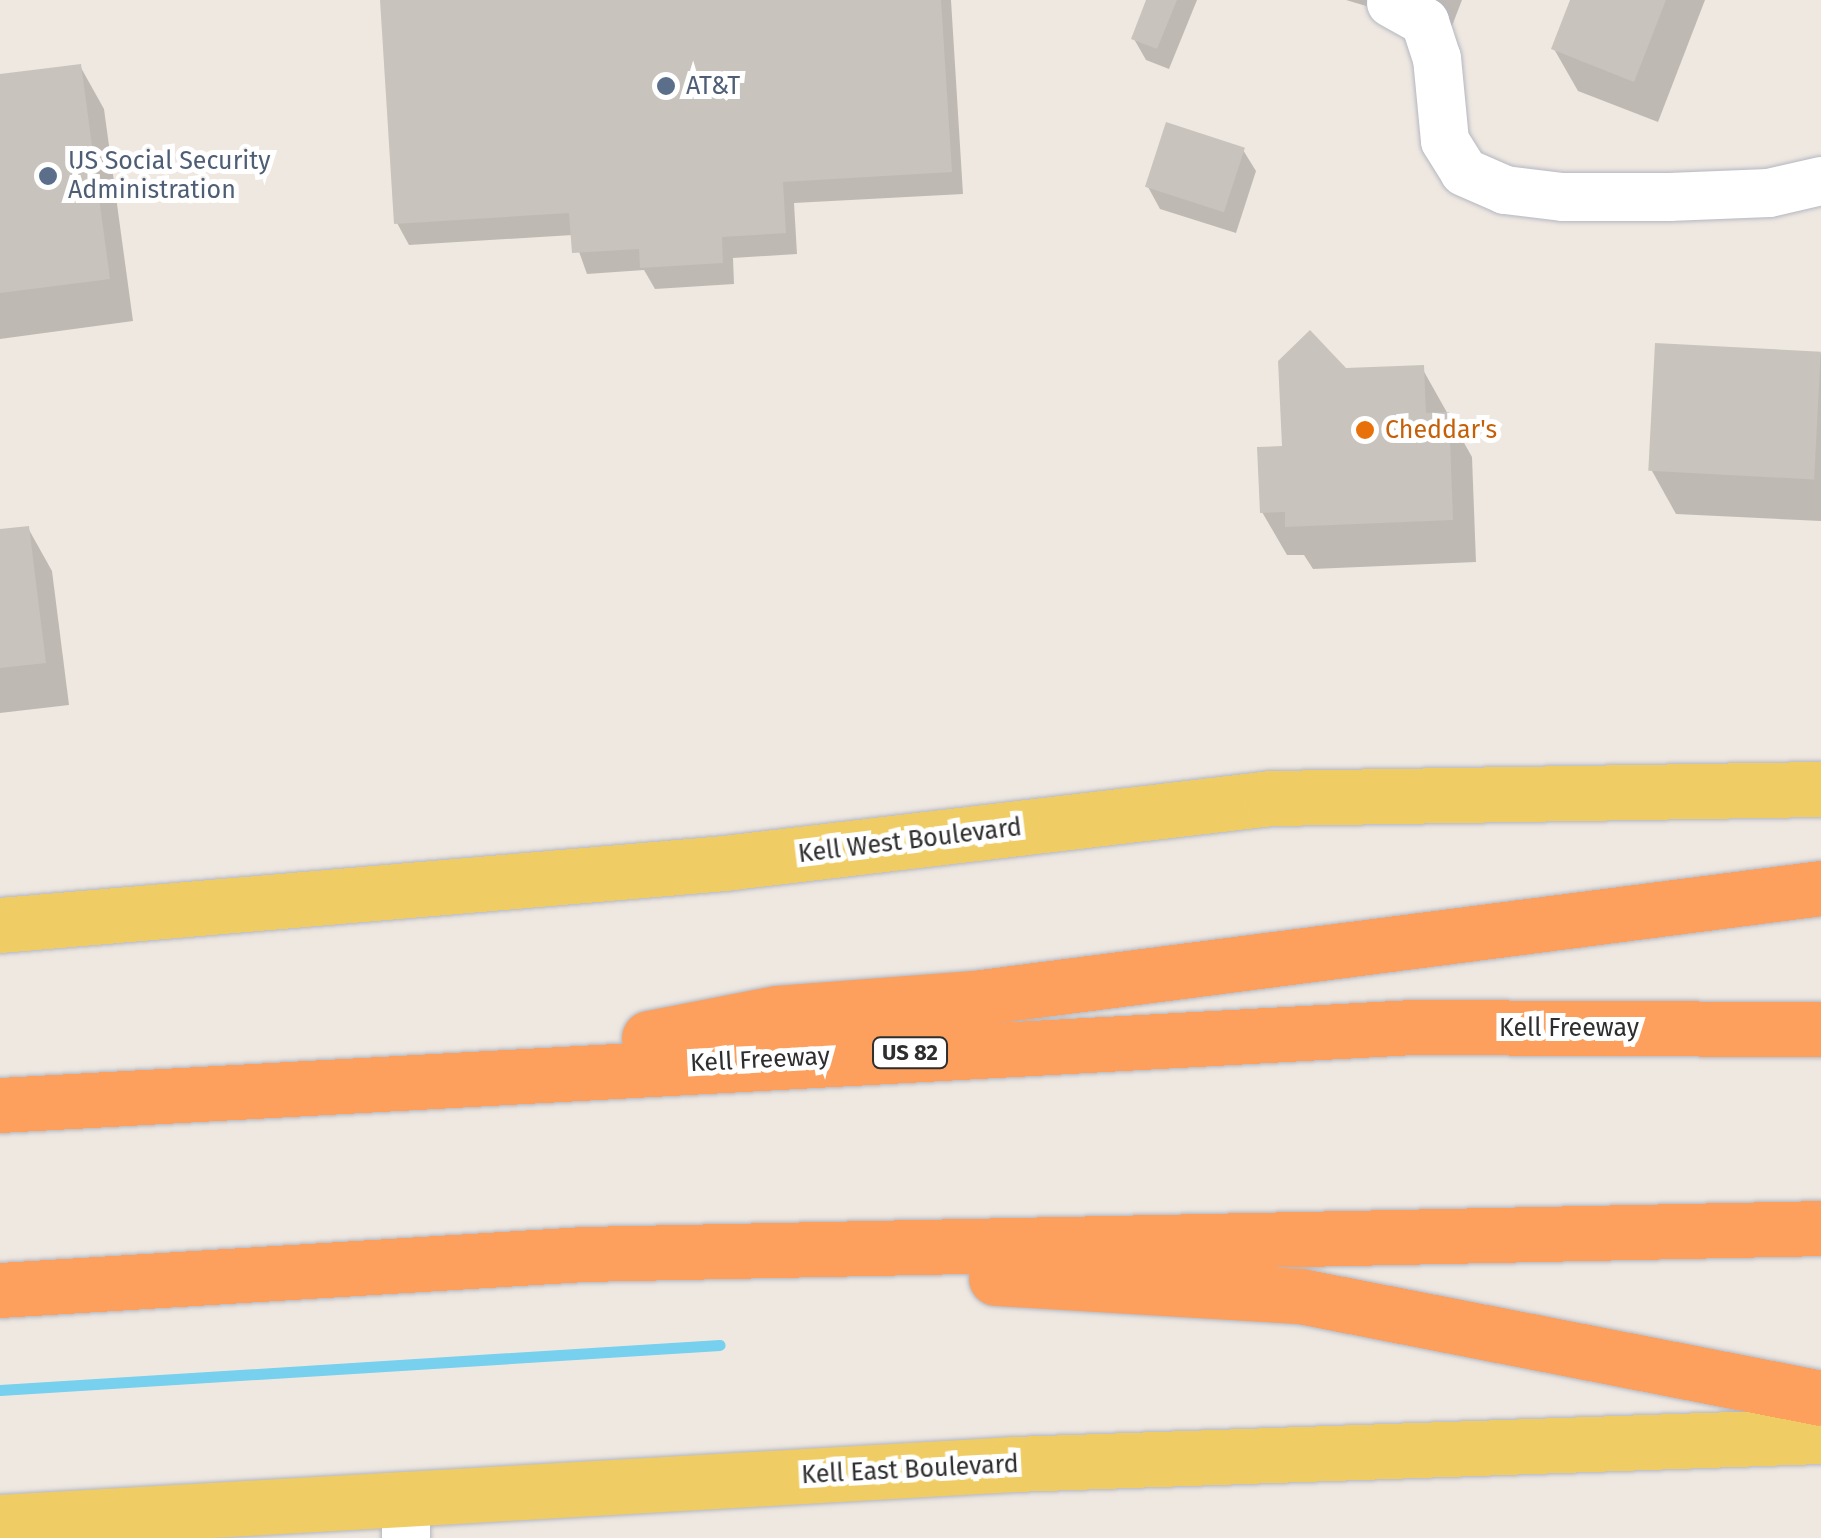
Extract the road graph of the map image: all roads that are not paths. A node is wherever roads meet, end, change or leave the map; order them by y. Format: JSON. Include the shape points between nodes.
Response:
{"nodes":[{"id":1,"x":1392,"y":3,"type":"dead end"},
{"id":2,"x":1821,"y":182,"type":"edge"},
{"id":3,"x":1821,"y":788,"type":"edge"},
{"id":4,"x":1821,"y":888,"type":"edge"},
{"id":5,"x":0,"y":925,"type":"edge"},
{"id":6,"x":1821,"y":1029,"type":"edge"},
{"id":7,"x":0,"y":1070,"type":"edge"},
{"id":8,"x":453,"y":1076,"type":"junction"},
{"id":9,"x":333,"y":1083,"type":"junction"},
{"id":10,"x":0,"y":1105,"type":"edge"},
{"id":11,"x":1821,"y":1228,"type":"edge"},
{"id":12,"x":584,"y":1254,"type":"junction"},
{"id":13,"x":0,"y":1290,"type":"edge"},
{"id":14,"x":1821,"y":1398,"type":"edge"},
{"id":15,"x":1821,"y":1436,"type":"edge"},
{"id":16,"x":406,"y":1518,"type":"edge"},
{"id":17,"x":0,"y":1522,"type":"edge"}],
"edges":[{"from":1,"to":2,"type":"street","via":[[1425,22],[1437,58],[1445,141],[1464,172],[1506,190],[1563,198],[1670,197]]},
{"from":3,"to":5,"type":"main road","name":"Kell West Boulevard","via":[[1271,798],[724,863]]},
{"from":4,"to":8,"type":"highway","via":[[974,998],[778,1013]]},
{"from":6,"to":8,"type":"highway","name":"Kell Freeway","number":"US 82","via":[[1411,1027]]},
{"from":7,"to":9,"type":"highway"},
{"from":8,"to":9,"type":"highway","name":"Kell Freeway","number":"US 82"},
{"from":9,"to":10,"type":"highway","name":"Kell Freeway","number":"US 82"},
{"from":11,"to":12,"type":"highway"},
{"from":12,"to":13,"type":"highway"},
{"from":12,"to":14,"type":"highway","via":[[1300,1296]]},
{"from":15,"to":16,"type":"main road","name":"Kell East Boulevard","via":[[1014,1464]]},
{"from":16,"to":17,"type":"main road","name":"Kell East Boulevard"}]}
